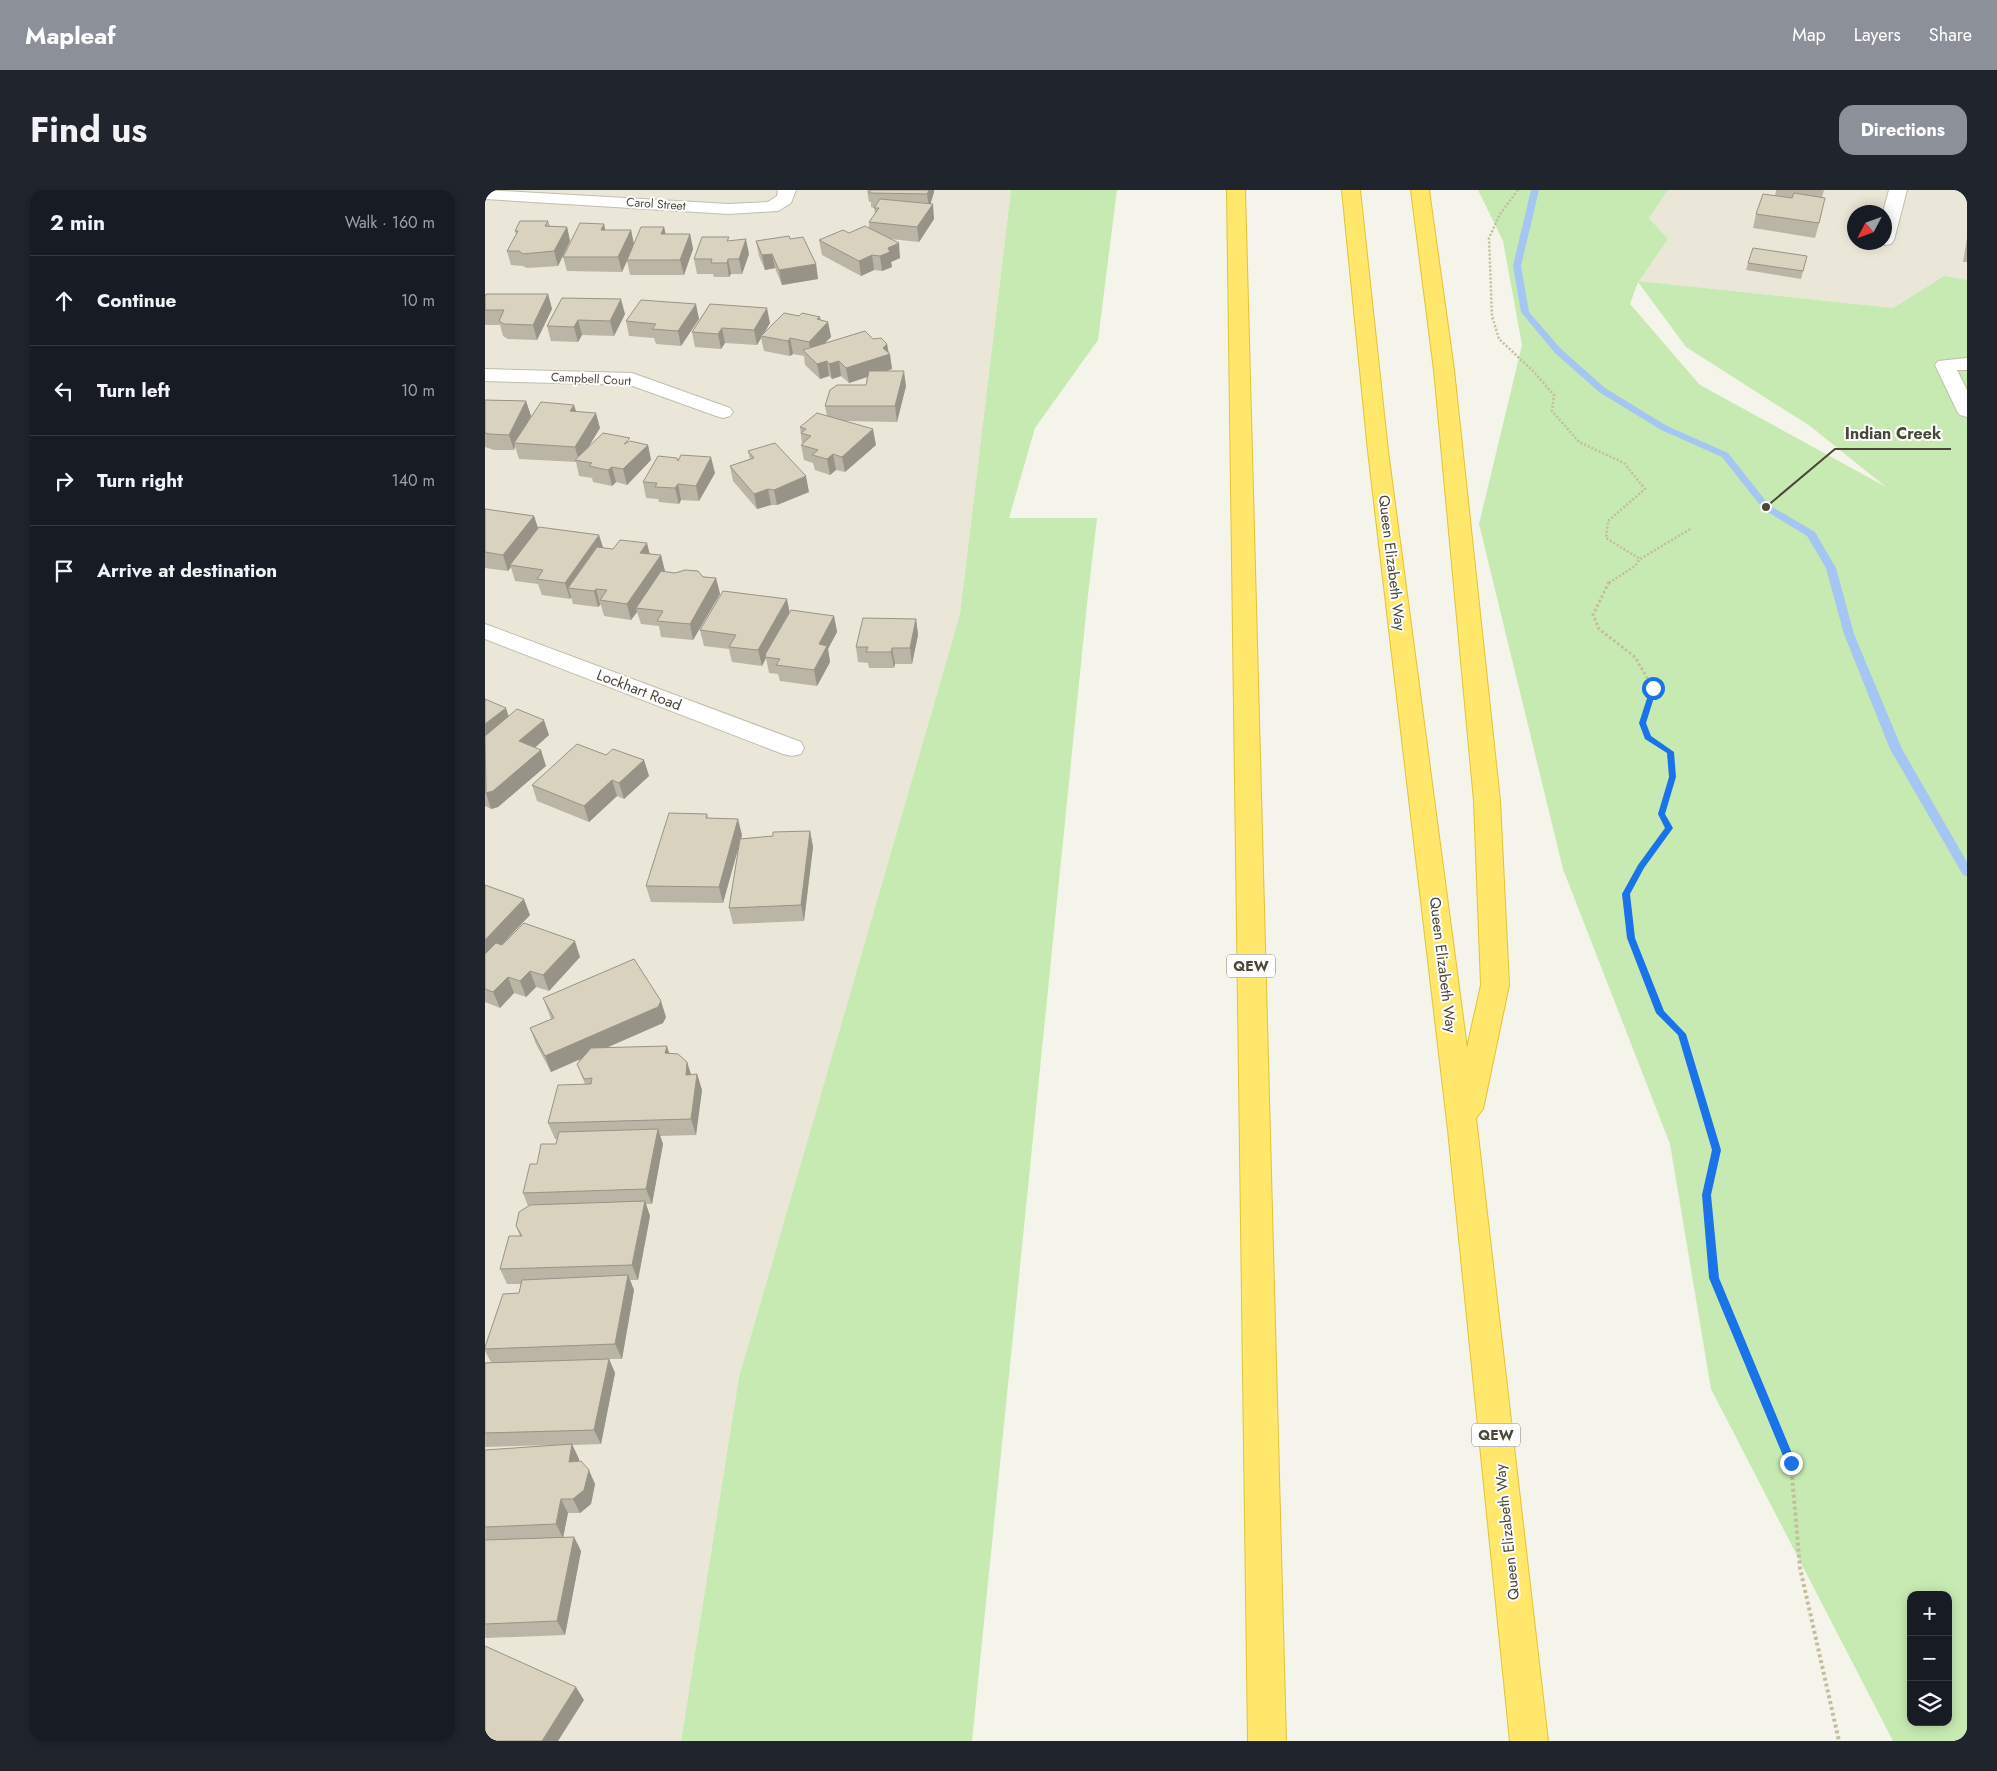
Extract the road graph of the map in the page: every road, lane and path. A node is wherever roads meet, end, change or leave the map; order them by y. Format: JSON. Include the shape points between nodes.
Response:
{"nodes":[{"id":1,"x":787,"y":190,"type":"edge"},
{"id":2,"x":1236,"y":190,"type":"edge"},
{"id":3,"x":1351,"y":190,"type":"edge"},
{"id":4,"x":1420,"y":190,"type":"edge"},
{"id":5,"x":1518,"y":190,"type":"edge"},
{"id":6,"x":1898,"y":190,"type":"edge"},
{"id":7,"x":485,"y":194,"type":"edge"},
{"id":8,"x":1892,"y":213,"type":"edge"},
{"id":9,"x":1967,"y":364,"type":"edge"},
{"id":10,"x":485,"y":375,"type":"edge"},
{"id":11,"x":1967,"y":411,"type":"edge"},
{"id":12,"x":723,"y":412,"type":"dead end"},
{"id":13,"x":1692,"y":528,"type":"dead end"},
{"id":14,"x":1640,"y":559,"type":"junction"},
{"id":15,"x":487,"y":635,"type":"edge"},
{"id":16,"x":792,"y":748,"type":"dead end"},
{"id":17,"x":1463,"y":1130,"type":"junction"},
{"id":18,"x":1267,"y":1741,"type":"edge"},
{"id":19,"x":1529,"y":1741,"type":"edge"},
{"id":20,"x":1839,"y":1741,"type":"edge"}],
"edges":[{"from":1,"to":7,"type":"street","name":"Carol Street","via":[[785,199],[772,207],[729,209]]},
{"from":2,"to":18,"type":"highway","number":"QEW"},
{"from":3,"to":17,"type":"highway","name":"Queen Elizabeth Way","number":"QEW","via":[[1378,451]]},
{"from":4,"to":17,"type":"highway","via":[[1444,370],[1487,802],[1495,985]]},
{"from":5,"to":14,"type":"path","via":[[1500,214],[1489,238],[1492,316],[1499,339],[1554,395],[1552,410],[1579,442],[1624,463],[1645,489],[1608,521],[1606,538]]},
{"from":6,"to":8,"type":"street"},
{"from":9,"to":11,"type":"street","via":[[1945,365]]},
{"from":10,"to":12,"type":"street","name":"Campbell Court","via":[[631,379]]},
{"from":13,"to":14,"type":"path"},
{"from":14,"to":20,"type":"path","via":[[1635,566],[1609,582],[1593,615],[1599,629],[1635,657],[1653,688],[1642,723],[1647,737],[1671,752],[1672,777],[1661,814],[1669,828],[1641,866],[1626,894],[1631,938],[1660,1013],[1682,1034],[1717,1150],[1707,1195],[1714,1278],[1791,1463],[1800,1568]]},
{"from":15,"to":16,"type":"street","name":"Lockhart Road"},
{"from":17,"to":19,"type":"highway","name":"Queen Elizabeth Way","number":"QEW"}]}
